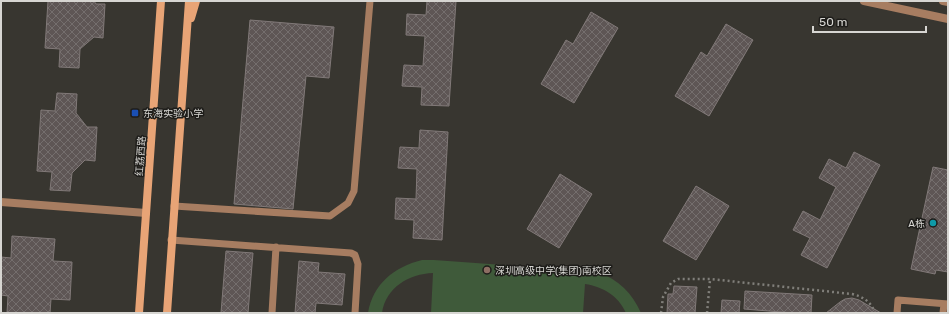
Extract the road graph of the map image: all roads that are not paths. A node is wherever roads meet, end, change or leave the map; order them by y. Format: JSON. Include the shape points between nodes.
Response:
{"nodes":[{"id":1,"x":189,"y":1,"type":"edge"},
{"id":2,"x":196,"y":1,"type":"edge"},
{"id":3,"x":370,"y":1,"type":"edge"},
{"id":4,"x":864,"y":1,"type":"edge"},
{"id":5,"x":943,"y":1,"type":"edge"},
{"id":6,"x":948,"y":2,"type":"edge"},
{"id":7,"x":160,"y":3,"type":"edge"},
{"id":8,"x":948,"y":19,"type":"edge"},
{"id":9,"x":186,"y":36,"type":"junction"},
{"id":10,"x":1,"y":202,"type":"edge"},
{"id":11,"x":174,"y":206,"type":"junction"},
{"id":12,"x":146,"y":213,"type":"junction"},
{"id":13,"x":171,"y":240,"type":"junction"},
{"id":14,"x":276,"y":247,"type":"junction"},
{"id":15,"x":946,"y":304,"type":"edge"},
{"id":16,"x":139,"y":313,"type":"edge"},
{"id":17,"x":167,"y":313,"type":"edge"},
{"id":18,"x":272,"y":313,"type":"edge"},
{"id":19,"x":355,"y":313,"type":"edge"},
{"id":20,"x":897,"y":313,"type":"edge"},
{"id":21,"x":943,"y":313,"type":"edge"}],
"edges":[{"from":1,"to":9,"type":"main road"},
{"from":2,"to":9,"type":"main road"},
{"from":3,"to":11,"type":"lane","via":[[354,191],[348,203],[330,216]]},
{"from":4,"to":8,"type":"street"},
{"from":5,"to":6,"type":"street"},
{"from":7,"to":12,"type":"main road","name":"红荔西路"},
{"from":9,"to":11,"type":"main road"},
{"from":10,"to":12,"type":"street"},
{"from":11,"to":13,"type":"main road"},
{"from":12,"to":16,"type":"main road","name":"红荔西路"},
{"from":13,"to":14,"type":"lane"},
{"from":13,"to":17,"type":"main road"},
{"from":14,"to":18,"type":"lane"},
{"from":14,"to":19,"type":"lane","via":[[348,252],[355,255],[358,264]]},
{"from":15,"to":20,"type":"lane","via":[[898,300]]},
{"from":15,"to":21,"type":"lane"}]}
